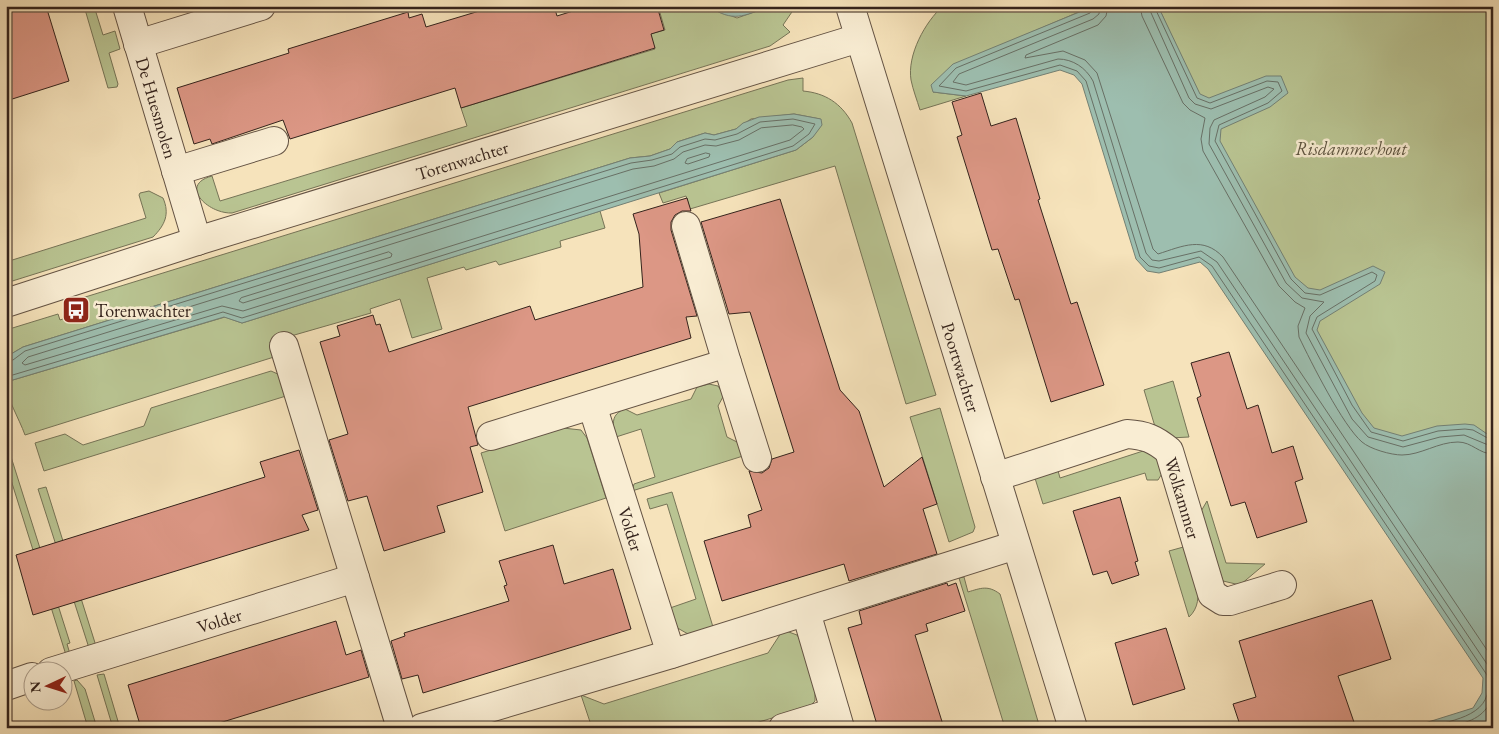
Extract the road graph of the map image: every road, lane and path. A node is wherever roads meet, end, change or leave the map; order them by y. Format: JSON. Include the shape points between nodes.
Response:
{"nodes":[{"id":1,"x":127,"y":6,"type":"edge"},
{"id":2,"x":261,"y":6,"type":"edge"},
{"id":3,"x":850,"y":6,"type":"edge"},
{"id":4,"x":859,"y":38,"type":"junction"},
{"id":5,"x":138,"y":44,"type":"junction"},
{"id":6,"x":274,"y":141,"type":"dead end"},
{"id":7,"x":176,"y":171,"type":"junction"},
{"id":8,"x":686,"y":226,"type":"dead end"},
{"id":9,"x":197,"y":241,"type":"junction"},
{"id":10,"x":6,"y":303,"type":"edge"},
{"id":11,"x":284,"y":346,"type":"dead end"},
{"id":12,"x":727,"y":363,"type":"junction"},
{"id":13,"x":592,"y":405,"type":"junction"},
{"id":14,"x":491,"y":436,"type":"dead end"},
{"id":15,"x":757,"y":458,"type":"dead end"},
{"id":16,"x":995,"y":477,"type":"junction"},
{"id":17,"x":1016,"y":545,"type":"junction"},
{"id":18,"x":355,"y":578,"type":"junction"},
{"id":19,"x":1282,"y":585,"type":"dead end"},
{"id":20,"x":806,"y":612,"type":"junction"},
{"id":21,"x":670,"y":654,"type":"junction"},
{"id":22,"x":72,"y":665,"type":"edge"},
{"id":23,"x":22,"y":680,"type":"edge"},
{"id":24,"x":6,"y":686,"type":"edge"},
{"id":25,"x":838,"y":720,"type":"edge"},
{"id":26,"x":401,"y":728,"type":"edge"},
{"id":27,"x":422,"y":728,"type":"edge"},
{"id":28,"x":783,"y":728,"type":"edge"},
{"id":29,"x":1073,"y":728,"type":"edge"}],
"edges":[{"from":1,"to":5,"type":"street","name":"De Huesmolen"},
{"from":2,"to":5,"type":"street","name":"De Huesmolen"},
{"from":3,"to":4,"type":"street","name":"Poortwachter"},
{"from":4,"to":9,"type":"street","name":"Torenwachter"},
{"from":4,"to":16,"type":"street","name":"Poortwachter"},
{"from":5,"to":7,"type":"street","name":"De Huesmolen"},
{"from":6,"to":7,"type":"street","name":"De Huesmolen"},
{"from":7,"to":9,"type":"street","name":"De Huesmolen"},
{"from":8,"to":12,"type":"street"},
{"from":9,"to":10,"type":"street","name":"Torenwachter"},
{"from":11,"to":18,"type":"street"},
{"from":12,"to":13,"type":"street"},
{"from":12,"to":15,"type":"street"},
{"from":13,"to":14,"type":"street"},
{"from":13,"to":21,"type":"street","name":"Volder"},
{"from":16,"to":17,"type":"street","name":"Poortwachter"},
{"from":16,"to":19,"type":"street","name":"Wolkammer","via":[[1127,434],[1144,435],[1169,451],[1212,594],[1223,601],[1230,601]]},
{"from":17,"to":20,"type":"street"},
{"from":17,"to":29,"type":"street","name":"Poortwachter"},
{"from":18,"to":22,"type":"street","name":"Volder"},
{"from":18,"to":26,"type":"street"},
{"from":20,"to":21,"type":"street"},
{"from":20,"to":25,"type":"street"},
{"from":21,"to":27,"type":"street"},
{"from":23,"to":24,"type":"street"},
{"from":25,"to":28,"type":"street"}]}
